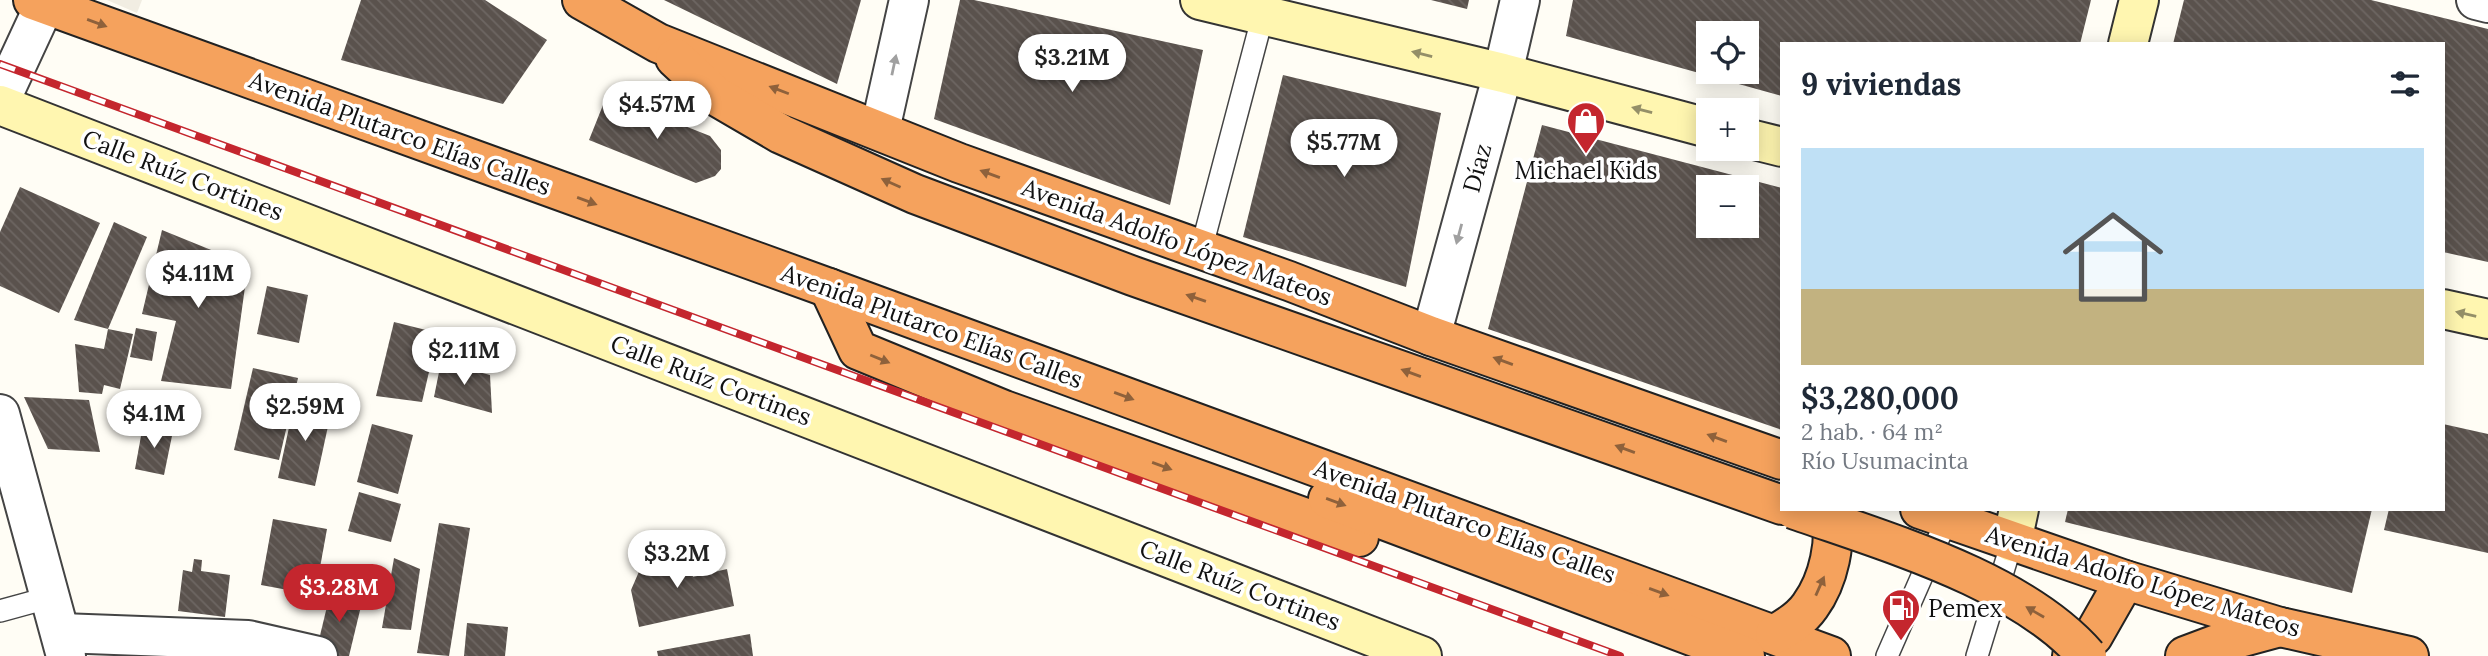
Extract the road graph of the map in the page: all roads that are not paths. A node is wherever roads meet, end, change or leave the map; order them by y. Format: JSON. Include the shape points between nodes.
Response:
{"nodes":[{"id":1,"x":582,"y":0,"type":"edge"},
{"id":2,"x":909,"y":0,"type":"edge"},
{"id":3,"x":1200,"y":0,"type":"edge"},
{"id":4,"x":1520,"y":0,"type":"edge"},
{"id":5,"x":2139,"y":0,"type":"edge"},
{"id":6,"x":2476,"y":0,"type":"edge"},
{"id":7,"x":39,"y":2,"type":"edge"},
{"id":8,"x":2488,"y":3,"type":"edge"},
{"id":9,"x":1263,"y":15,"type":"junction"},
{"id":10,"x":2128,"y":42,"type":"edge"},
{"id":11,"x":658,"y":43,"type":"junction"},
{"id":12,"x":1503,"y":73,"type":"junction"},
{"id":13,"x":0,"y":103,"type":"edge"},
{"id":14,"x":1696,"y":125,"type":"edge"},
{"id":15,"x":880,"y":130,"type":"junction"},
{"id":16,"x":1759,"y":141,"type":"edge"},
{"id":17,"x":1780,"y":146,"type":"edge"},
{"id":18,"x":1201,"y":250,"type":"junction"},
{"id":19,"x":829,"y":288,"type":"junction"},
{"id":20,"x":2445,"y":309,"type":"edge"},
{"id":21,"x":2488,"y":319,"type":"edge"},
{"id":22,"x":1431,"y":336,"type":"junction"},
{"id":23,"x":0,"y":414,"type":"edge"},
{"id":24,"x":1780,"y":459,"type":"edge"},
{"id":25,"x":1780,"y":504,"type":"edge"},
{"id":26,"x":1798,"y":511,"type":"edge"},
{"id":27,"x":1831,"y":511,"type":"edge"},
{"id":28,"x":1934,"y":514,"type":"edge"},
{"id":29,"x":2016,"y":526,"type":"edge"},
{"id":30,"x":2125,"y":580,"type":"junction"},
{"id":31,"x":51,"y":597,"type":"junction"},
{"id":32,"x":0,"y":611,"type":"edge"},
{"id":33,"x":2280,"y":627,"type":"junction"},
{"id":34,"x":63,"y":645,"type":"edge"},
{"id":35,"x":1760,"y":645,"type":"edge"},
{"id":36,"x":2361,"y":651,"type":"edge"},
{"id":37,"x":2082,"y":655,"type":"edge"},
{"id":38,"x":318,"y":656,"type":"edge"},
{"id":39,"x":1422,"y":656,"type":"edge"},
{"id":40,"x":1694,"y":656,"type":"edge"},
{"id":41,"x":1831,"y":656,"type":"edge"},
{"id":42,"x":1888,"y":656,"type":"edge"},
{"id":43,"x":1977,"y":656,"type":"edge"},
{"id":44,"x":2185,"y":656,"type":"edge"},
{"id":45,"x":2409,"y":656,"type":"edge"}],
"edges":[{"from":1,"to":11,"type":"highway","name":"Avenida Adolfo López Mateos"},
{"from":15,"to":2,"type":"street","one_way":true},
{"from":3,"to":9,"type":"street"},
{"from":4,"to":12,"type":"street","name":"Díaz"},
{"from":5,"to":10,"type":"street"},
{"from":6,"to":8,"type":"street"},
{"from":7,"to":13,"type":"street"},
{"from":7,"to":19,"type":"highway","name":"Avenida Plutarco Elías Calles","one_way":true},
{"from":12,"to":9,"type":"street","one_way":true},
{"from":9,"to":18,"type":"lane"},
{"from":15,"to":11,"type":"highway","name":"Avenida Adolfo López Mateos","one_way":true},
{"from":25,"to":11,"type":"highway","one_way":true,"via":[[915,194],[781,134],[716,96]]},
{"from":14,"to":12,"type":"street","one_way":true},
{"from":12,"to":22,"type":"street","name":"Díaz","one_way":true},
{"from":13,"to":39,"type":"street","name":"Calle Ruíz Cortines"},
{"from":18,"to":15,"type":"highway","name":"Avenida Adolfo López Mateos","one_way":true},
{"from":16,"to":17,"type":"street"},
{"from":18,"to":22,"type":"highway","name":"Avenida Adolfo López Mateos"},
{"from":19,"to":35,"type":"highway","name":"Avenida Plutarco Elías Calles","one_way":true},
{"from":19,"to":35,"type":"highway","one_way":true,"via":[[859,314],[966,364],[1158,436]]},
{"from":19,"to":40,"type":"highway","one_way":true,"via":[[858,350],[1004,410]]},
{"from":21,"to":20,"type":"street","one_way":true},
{"from":24,"to":22,"type":"highway","name":"Avenida Adolfo López Mateos","one_way":true},
{"from":23,"to":31,"type":"street"},
{"from":37,"to":26,"type":"highway","one_way":true,"bridge":true,"via":[[2050,620],[1993,588],[1932,560]]},
{"from":35,"to":27,"type":"highway","one_way":true,"via":[[1794,623],[1819,590],[1831,554]]},
{"from":28,"to":29,"type":"highway","name":"Avenida Adolfo López Mateos"},
{"from":28,"to":42,"type":"lane"},
{"from":29,"to":30,"type":"highway","name":"Avenida Adolfo López Mateos"},
{"from":29,"to":43,"type":"lane"},
{"from":30,"to":33,"type":"highway","name":"Avenida Adolfo López Mateos"},
{"from":30,"to":37,"type":"highway"},
{"from":31,"to":32,"type":"lane"},
{"from":31,"to":34,"type":"street"},
{"from":33,"to":36,"type":"highway","name":"Avenida Adolfo López Mateos"},
{"from":33,"to":44,"type":"highway"},
{"from":34,"to":38,"type":"street","via":[[248,640]]},
{"from":35,"to":41,"type":"highway","name":"Avenida Plutarco Elías Calles"},
{"from":36,"to":45,"type":"highway","name":"Avenida Adolfo López Mateos"}]}
